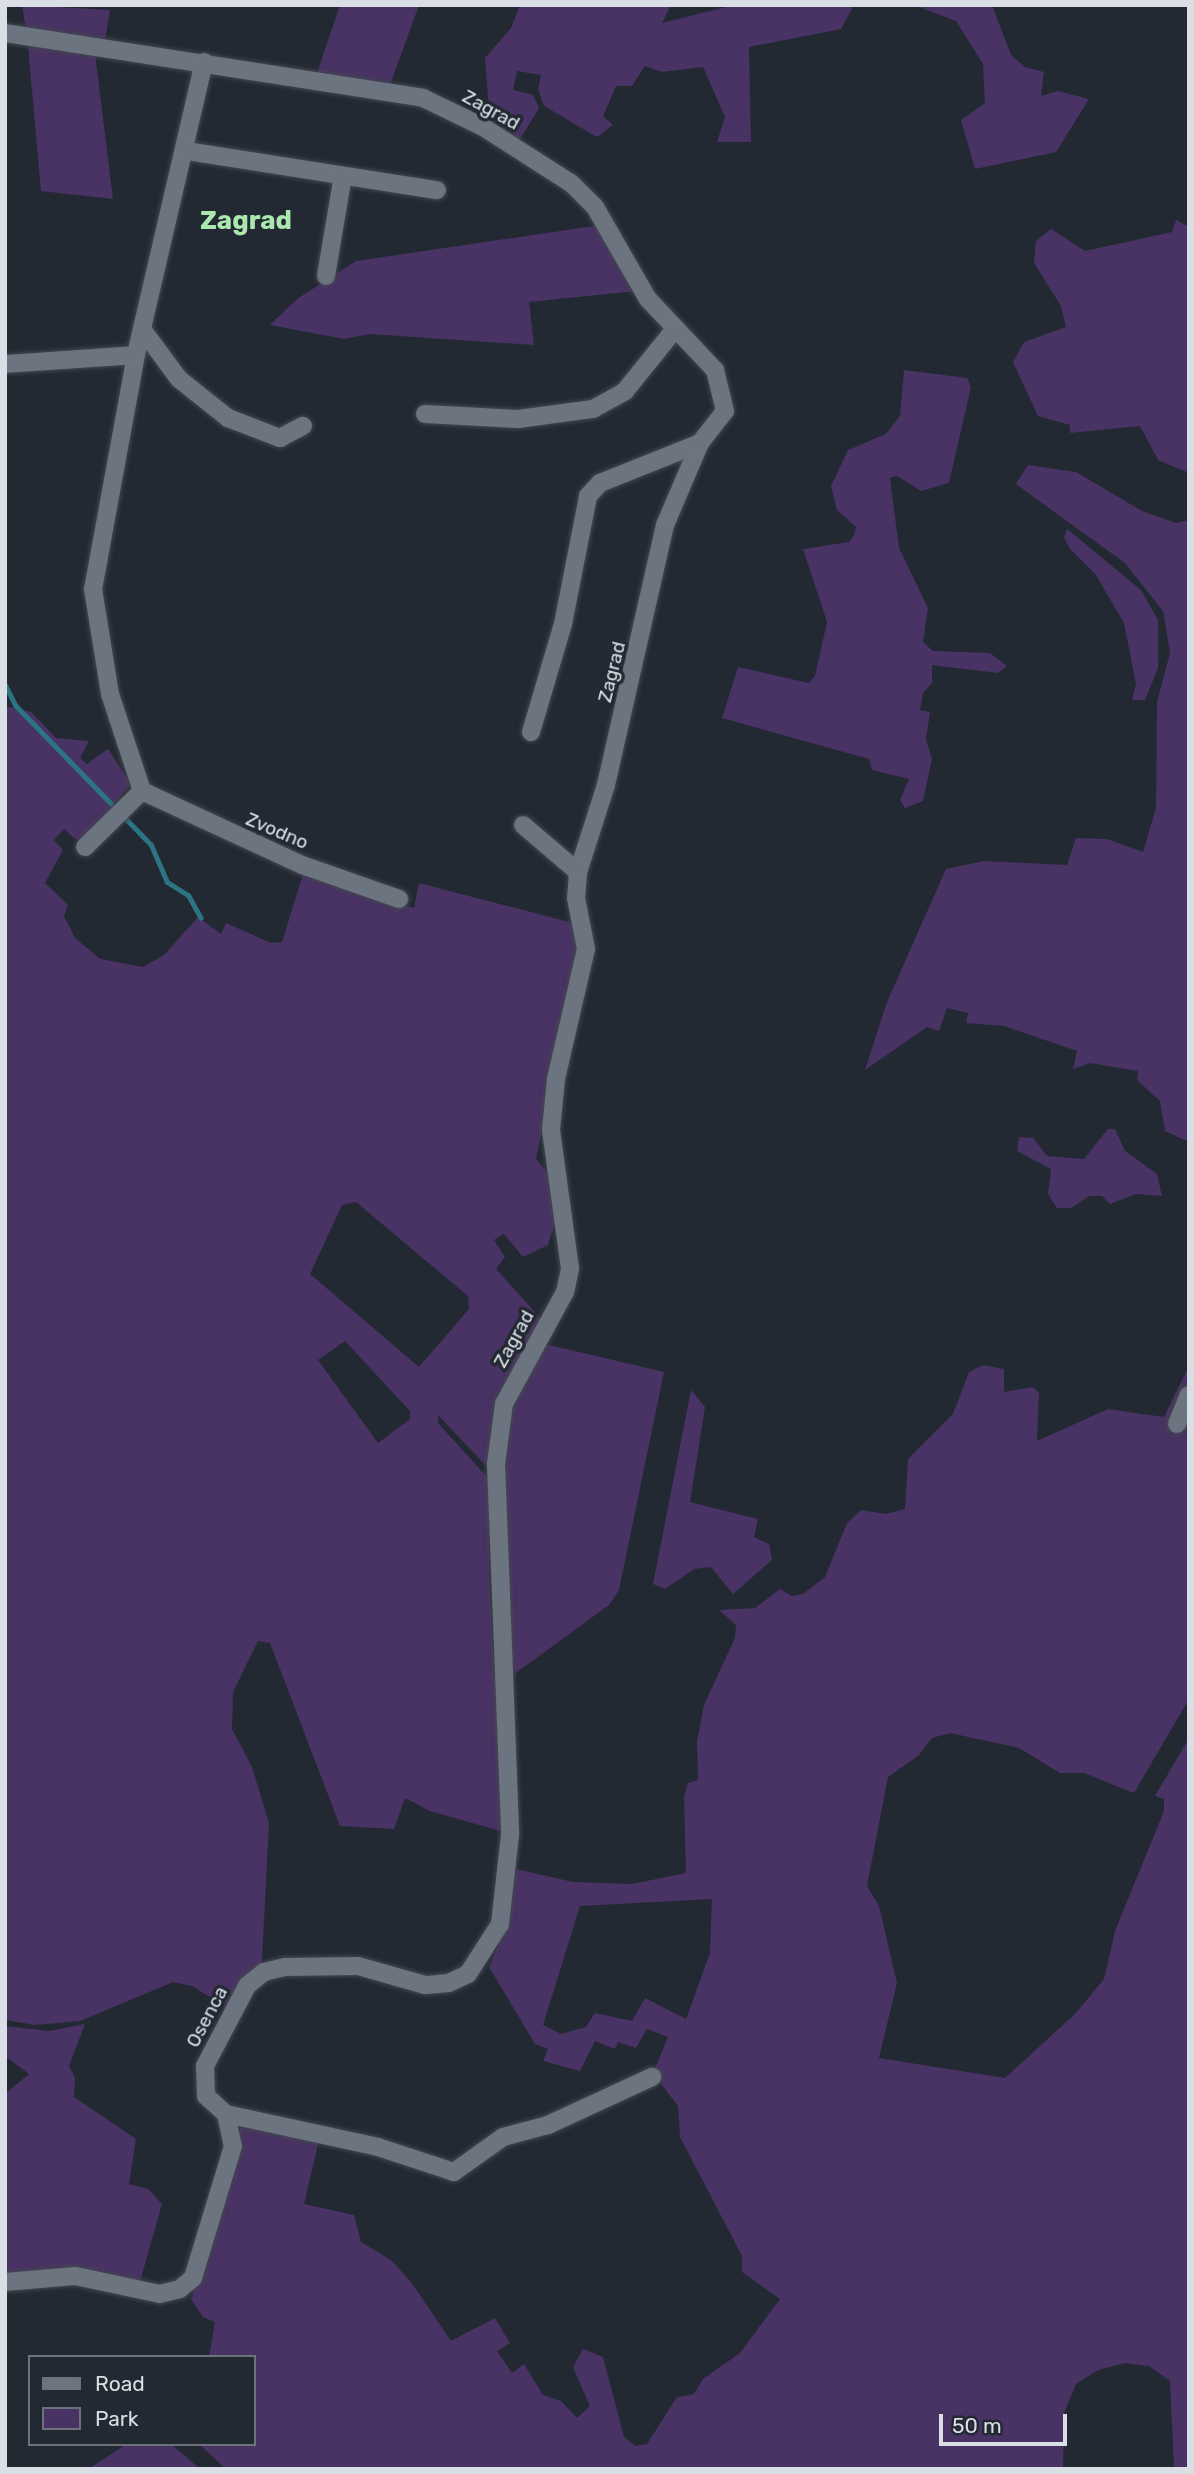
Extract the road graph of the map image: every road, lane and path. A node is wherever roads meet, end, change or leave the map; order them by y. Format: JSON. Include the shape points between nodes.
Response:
{"nodes":[{"id":1,"x":5,"y":33,"type":"edge"},
{"id":2,"x":204,"y":62,"type":"junction"},
{"id":3,"x":187,"y":151,"type":"junction"},
{"id":4,"x":343,"y":176,"type":"junction"},
{"id":5,"x":437,"y":190,"type":"dead end"},
{"id":6,"x":326,"y":276,"type":"dead end"},
{"id":7,"x":142,"y":329,"type":"junction"},
{"id":8,"x":675,"y":329,"type":"junction"},
{"id":9,"x":136,"y":355,"type":"junction"},
{"id":10,"x":5,"y":364,"type":"edge"},
{"id":11,"x":425,"y":414,"type":"dead end"},
{"id":12,"x":303,"y":426,"type":"dead end"},
{"id":13,"x":700,"y":443,"type":"junction"},
{"id":14,"x":531,"y":732,"type":"dead end"},
{"id":15,"x":142,"y":791,"type":"junction"},
{"id":16,"x":523,"y":825,"type":"dead end"},
{"id":17,"x":85,"y":847,"type":"dead end"},
{"id":18,"x":578,"y":872,"type":"junction"},
{"id":19,"x":398,"y":899,"type":"dead end"},
{"id":20,"x":1189,"y":1395,"type":"edge"},
{"id":21,"x":1177,"y":1424,"type":"dead end"},
{"id":22,"x":510,"y":1835,"type":"joint"},
{"id":23,"x":652,"y":2077,"type":"dead end"},
{"id":24,"x":226,"y":2114,"type":"junction"},
{"id":25,"x":5,"y":2283,"type":"edge"}],
"edges":[{"from":1,"to":2,"type":"street","name":"Zagrad"},
{"from":2,"to":3,"type":"street"},
{"from":2,"to":8,"type":"street","name":"Zagrad","via":[[423,98],[483,127],[572,184],[595,207],[648,299]]},
{"from":3,"to":4,"type":"street"},
{"from":3,"to":7,"type":"street"},
{"from":4,"to":5,"type":"street"},
{"from":4,"to":6,"type":"street"},
{"from":7,"to":9,"type":"street"},
{"from":7,"to":12,"type":"street","via":[[178,379],[228,418],[280,438]]},
{"from":8,"to":11,"type":"street","via":[[625,391],[593,409],[518,419]]},
{"from":8,"to":13,"type":"street","name":"Zagrad","via":[[715,370],[723,399],[725,411]]},
{"from":9,"to":10,"type":"street"},
{"from":9,"to":15,"type":"street","via":[[93,589],[93,616]]},
{"from":13,"to":14,"type":"street","via":[[600,483],[589,496],[563,624]]},
{"from":13,"to":18,"type":"street","name":"Zagrad","via":[[665,526],[609,772]]},
{"from":15,"to":17,"type":"street"},
{"from":15,"to":19,"type":"street","name":"Zvodno","via":[[302,865]]},
{"from":16,"to":18,"type":"street"},
{"from":18,"to":22,"type":"street","name":"Zagrad","via":[[576,898],[586,950],[556,1079],[551,1130],[570,1269],[565,1292],[504,1404],[496,1464]]},
{"from":20,"to":21,"type":"street"},
{"from":22,"to":24,"type":"street","name":"Osenca","via":[[500,1924],[468,1974],[449,1983],[425,1985],[358,1966],[285,1967],[264,1972],[247,1986],[202,2082],[206,2096]]},
{"from":23,"to":24,"type":"street","via":[[548,2125],[503,2137],[454,2172],[378,2147]]},
{"from":24,"to":25,"type":"street","via":[[233,2146],[219,2206],[193,2278],[180,2289],[160,2294],[75,2276]]}]}
